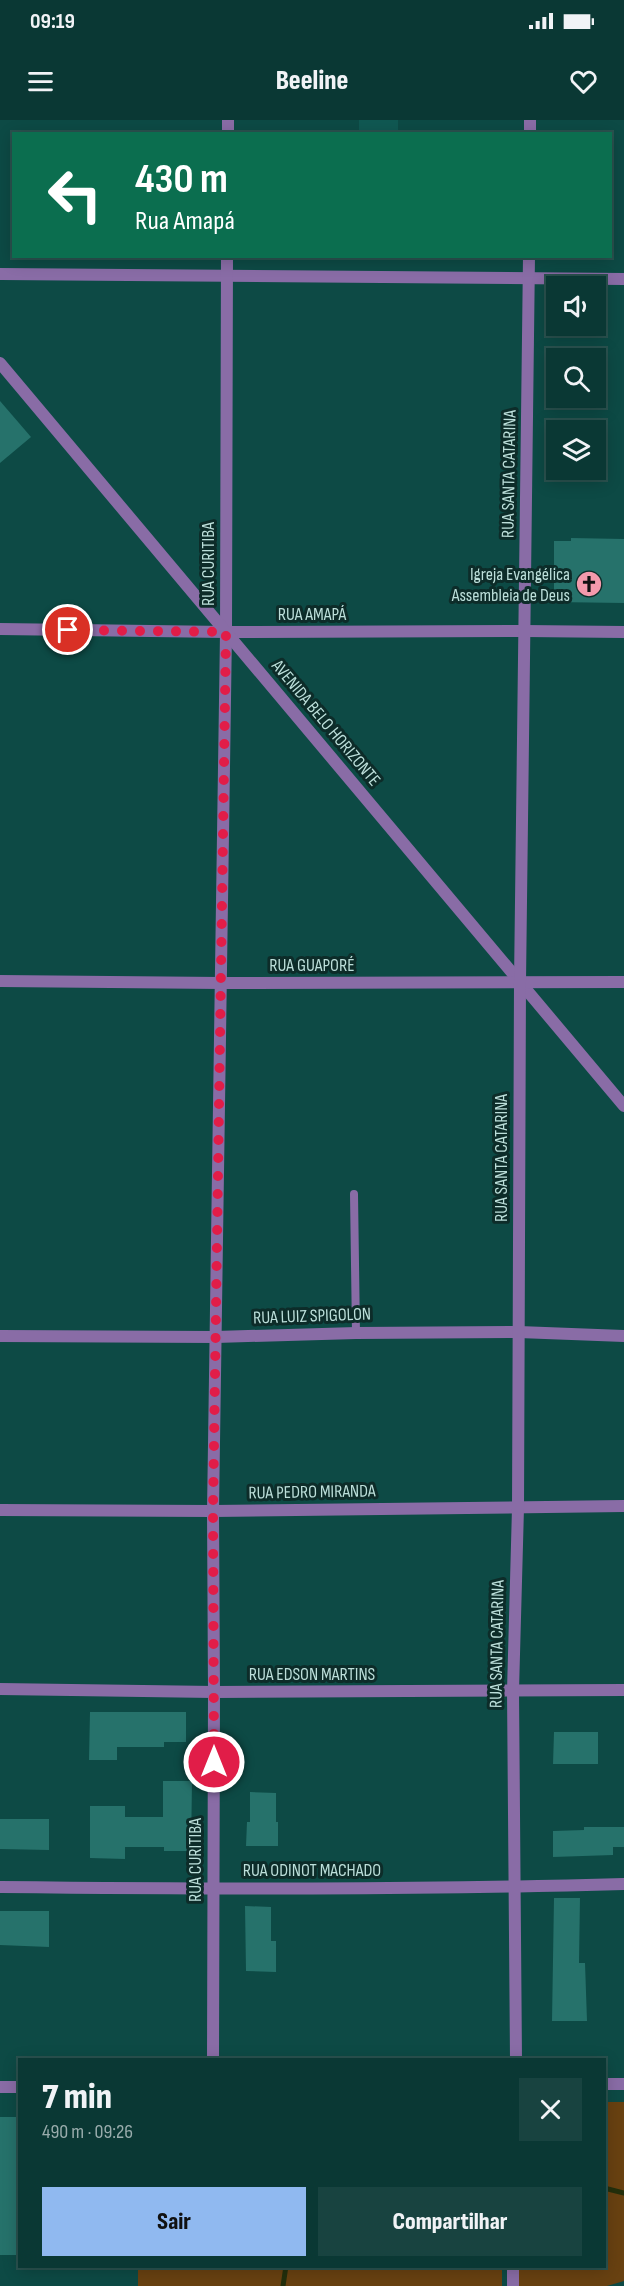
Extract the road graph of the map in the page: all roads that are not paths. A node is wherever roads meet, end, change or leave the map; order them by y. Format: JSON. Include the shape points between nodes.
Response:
{"nodes":[{"id":1,"x":227,"y":258,"type":"edge"},
{"id":2,"x":529,"y":258,"type":"edge"},
{"id":3,"x":0,"y":274,"type":"edge"},
{"id":4,"x":227,"y":276,"type":"junction"},
{"id":5,"x":529,"y":277,"type":"junction"},
{"id":6,"x":624,"y":279,"type":"edge"},
{"id":7,"x":0,"y":363,"type":"edge"},
{"id":8,"x":0,"y":628,"type":"edge"},
{"id":9,"x":525,"y":631,"type":"junction"},
{"id":10,"x":226,"y":632,"type":"junction"},
{"id":11,"x":624,"y":632,"type":"edge"},
{"id":12,"x":0,"y":981,"type":"edge"},
{"id":13,"x":520,"y":982,"type":"junction"},
{"id":14,"x":624,"y":982,"type":"edge"},
{"id":15,"x":221,"y":983,"type":"junction"},
{"id":16,"x":624,"y":1106,"type":"edge"},
{"id":17,"x":354,"y":1194,"type":"dead end"},
{"id":18,"x":519,"y":1332,"type":"junction"},
{"id":19,"x":356,"y":1333,"type":"junction"},
{"id":20,"x":0,"y":1336,"type":"edge"},
{"id":21,"x":624,"y":1336,"type":"edge"},
{"id":22,"x":216,"y":1337,"type":"junction"},
{"id":23,"x":624,"y":1506,"type":"edge"},
{"id":24,"x":518,"y":1508,"type":"junction"},
{"id":25,"x":0,"y":1510,"type":"edge"},
{"id":26,"x":213,"y":1511,"type":"junction"},
{"id":27,"x":0,"y":1689,"type":"edge"},
{"id":28,"x":624,"y":1690,"type":"edge"},
{"id":29,"x":513,"y":1691,"type":"junction"},
{"id":30,"x":214,"y":1692,"type":"junction"},
{"id":31,"x":624,"y":1884,"type":"edge"},
{"id":32,"x":0,"y":1887,"type":"edge"},
{"id":33,"x":516,"y":1887,"type":"junction"},
{"id":34,"x":213,"y":1889,"type":"junction"},
{"id":35,"x":213,"y":2058,"type":"edge"},
{"id":36,"x":516,"y":2058,"type":"edge"},
{"id":37,"x":606,"y":2084,"type":"edge"},
{"id":38,"x":624,"y":2084,"type":"edge"},
{"id":39,"x":0,"y":2087,"type":"edge"},
{"id":40,"x":18,"y":2087,"type":"edge"},
{"id":41,"x":513,"y":2268,"type":"edge"},
{"id":42,"x":513,"y":2286,"type":"edge"}],
"edges":[{"from":1,"to":4,"type":"street","name":"RUA CURITIBA"},
{"from":2,"to":5,"type":"street","name":"RUA SANTA CATARINA"},
{"from":3,"to":4,"type":"street"},
{"from":4,"to":5,"type":"street"},
{"from":4,"to":10,"type":"street","name":"RUA CURITIBA"},
{"from":5,"to":6,"type":"street"},
{"from":5,"to":9,"type":"street","name":"RUA SANTA CATARINA"},
{"from":7,"to":10,"type":"street","name":"AVENIDA BELO HORIZONTE"},
{"from":8,"to":10,"type":"street","name":"RUA AMAPÁ"},
{"from":9,"to":10,"type":"street","name":"RUA AMAPÁ"},
{"from":9,"to":11,"type":"street","name":"RUA AMAPÁ"},
{"from":9,"to":13,"type":"street","name":"RUA SANTA CATARINA"},
{"from":10,"to":13,"type":"street","name":"AVENIDA BELO HORIZONTE"},
{"from":10,"to":15,"type":"street","name":"RUA CURITIBA"},
{"from":12,"to":15,"type":"street","name":"RUA GUAPORÉ"},
{"from":13,"to":14,"type":"street","name":"RUA GUAPORÉ"},
{"from":13,"to":15,"type":"street","name":"RUA GUAPORÉ"},
{"from":13,"to":16,"type":"street","name":"AVENIDA BELO HORIZONTE"},
{"from":13,"to":18,"type":"street","name":"RUA SANTA CATARINA"},
{"from":15,"to":22,"type":"street","name":"RUA CURITIBA"},
{"from":17,"to":19,"type":"lane"},
{"from":18,"to":19,"type":"street","name":"RUA LUIZ SPIGOLON"},
{"from":18,"to":21,"type":"street","name":"RUA LUIZ SPIGOLON"},
{"from":18,"to":24,"type":"street","name":"RUA SANTA CATARINA"},
{"from":19,"to":22,"type":"street","name":"RUA LUIZ SPIGOLON"},
{"from":20,"to":22,"type":"street","name":"RUA LUIZ SPIGOLON"},
{"from":22,"to":26,"type":"street","name":"RUA CURITIBA"},
{"from":23,"to":24,"type":"street","name":"RUA PEDRO MIRANDA"},
{"from":24,"to":26,"type":"street","name":"RUA PEDRO MIRANDA"},
{"from":24,"to":29,"type":"street","name":"RUA SANTA CATARINA"},
{"from":25,"to":26,"type":"street","name":"RUA PEDRO MIRANDA"},
{"from":26,"to":30,"type":"street","name":"RUA CURITIBA"},
{"from":27,"to":30,"type":"street","name":"RUA EDSON MARTINS"},
{"from":28,"to":29,"type":"street","name":"RUA EDSON MARTINS"},
{"from":29,"to":30,"type":"street","name":"RUA EDSON MARTINS"},
{"from":29,"to":33,"type":"street","name":"RUA SANTA CATARINA"},
{"from":30,"to":34,"type":"street","name":"RUA CURITIBA"},
{"from":31,"to":33,"type":"street","name":"RUA ODINOT MACHADO"},
{"from":32,"to":34,"type":"street","name":"RUA ODINOT MACHADO"},
{"from":33,"to":34,"type":"street","name":"RUA ODINOT MACHADO"},
{"from":33,"to":36,"type":"street","name":"RUA SANTA CATARINA"},
{"from":34,"to":35,"type":"street","name":"RUA CURITIBA"},
{"from":37,"to":38,"type":"street"},
{"from":39,"to":40,"type":"street"},
{"from":41,"to":42,"type":"street"}]}
